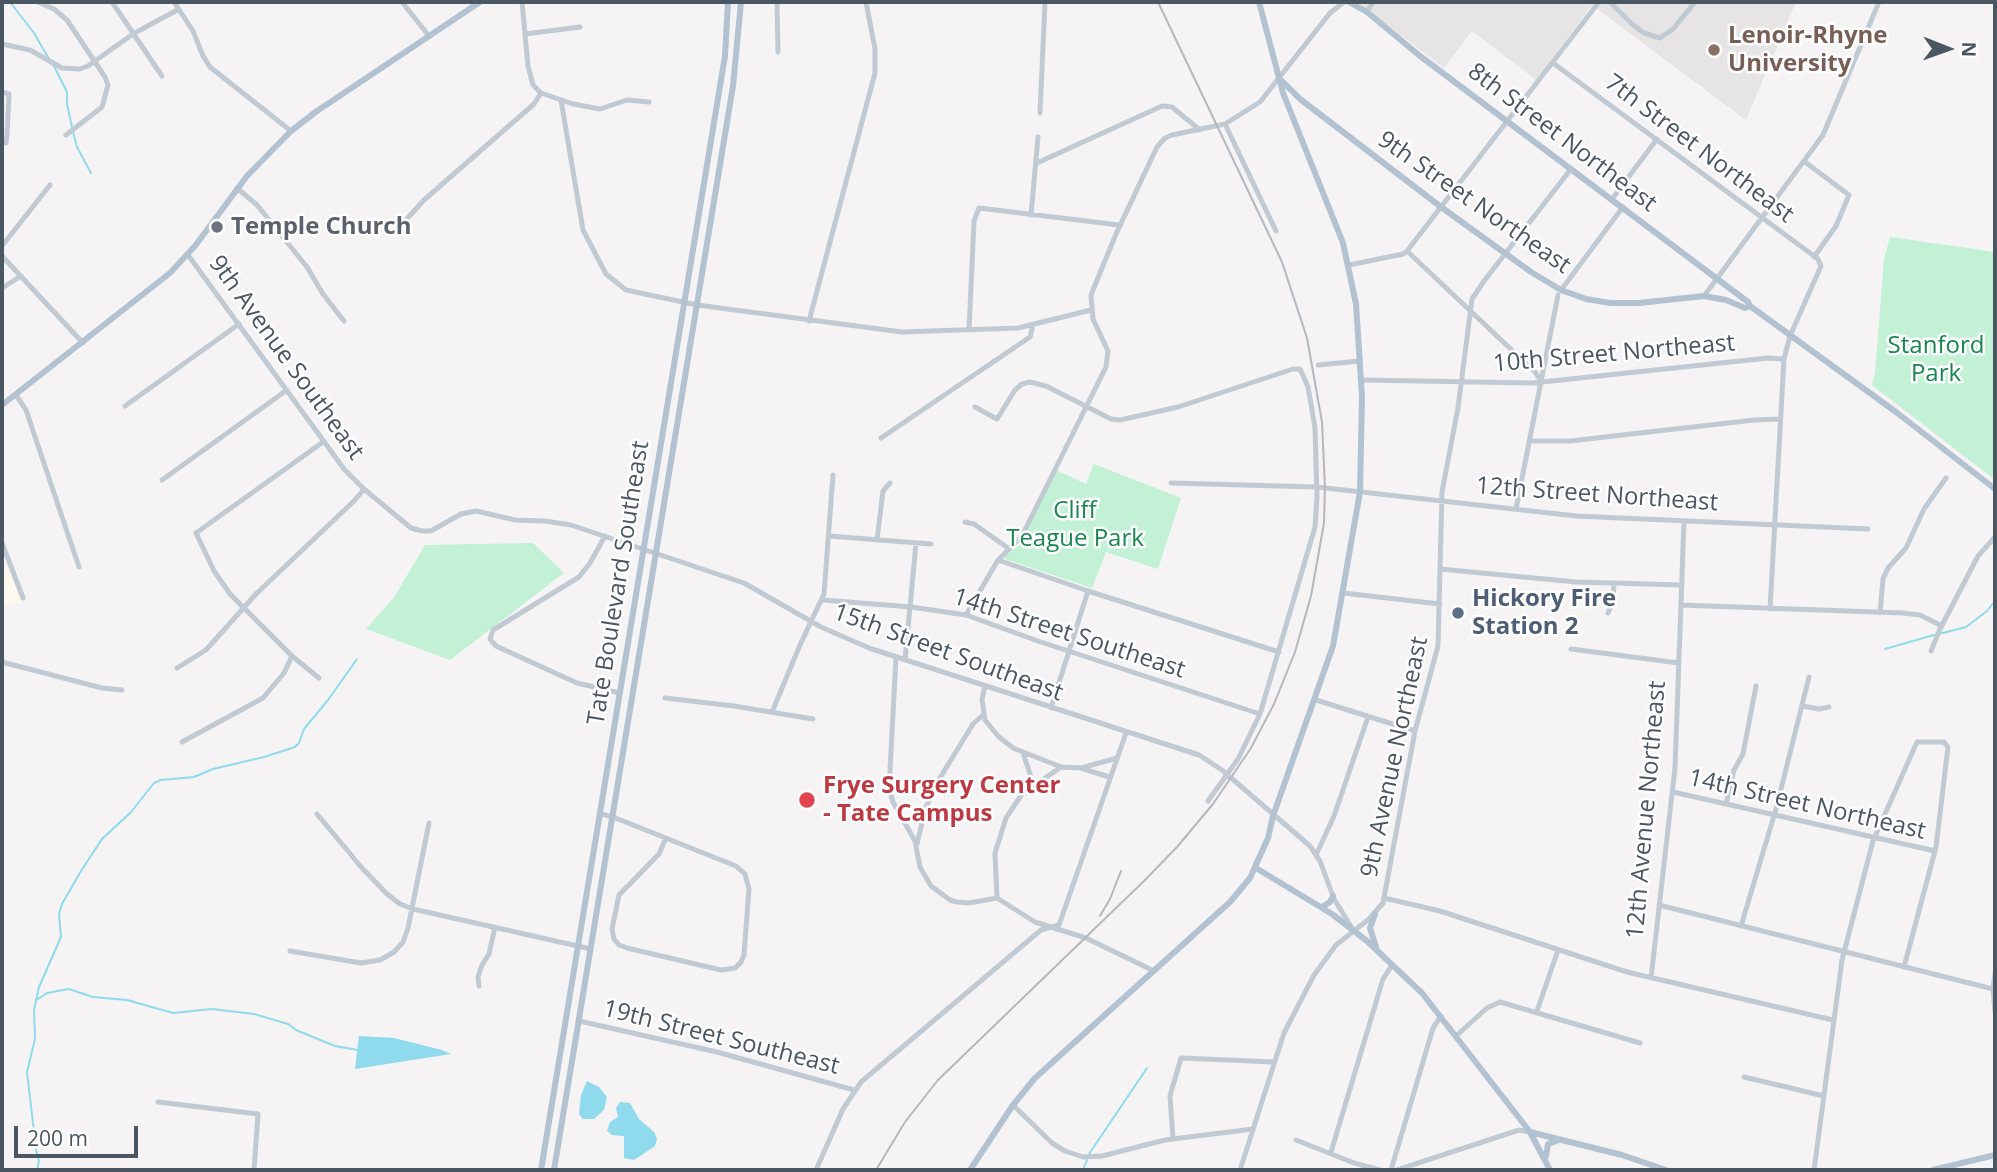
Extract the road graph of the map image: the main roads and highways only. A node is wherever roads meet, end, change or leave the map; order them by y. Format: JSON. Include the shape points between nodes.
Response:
{"nodes":[{"id":1,"x":480,"y":2,"type":"edge"},
{"id":2,"x":728,"y":2,"type":"edge"},
{"id":3,"x":741,"y":2,"type":"edge"},
{"id":4,"x":1259,"y":2,"type":"edge"},
{"id":5,"x":1346,"y":2,"type":"edge"},
{"id":6,"x":1280,"y":79,"type":"junction"},
{"id":7,"x":1750,"y":306,"type":"junction"},
{"id":8,"x":2,"y":405,"type":"edge"},
{"id":9,"x":1995,"y":489,"type":"edge"},
{"id":10,"x":1256,"y":868,"type":"junction"},
{"id":11,"x":1333,"y":896,"type":"road end"},
{"id":12,"x":1322,"y":907,"type":"junction"},
{"id":13,"x":1375,"y":914,"type":"road end"},
{"id":14,"x":1378,"y":951,"type":"junction"},
{"id":15,"x":1531,"y":1132,"type":"junction"},
{"id":16,"x":1561,"y":1140,"type":"junction"},
{"id":17,"x":1995,"y":1154,"type":"edge"},
{"id":18,"x":1546,"y":1161,"type":"junction"},
{"id":19,"x":541,"y":1170,"type":"edge"},
{"id":20,"x":554,"y":1170,"type":"edge"},
{"id":21,"x":970,"y":1170,"type":"edge"},
{"id":22,"x":1550,"y":1170,"type":"edge"},
{"id":23,"x":1662,"y":1170,"type":"edge"},
{"id":24,"x":1933,"y":1170,"type":"edge"}],
"edges":[{"from":1,"to":8,"type":"main road","via":[[291,131],[237,188],[188,255]]},
{"from":2,"to":19,"type":"main road","name":"Tate Boulevard Southeast","via":[[725,56]]},
{"from":3,"to":20,"type":"main road","name":"Tate Boulevard Southeast","via":[[737,58]]},
{"from":4,"to":6,"type":"main road"},
{"from":5,"to":7,"type":"main road","name":"8th Street Northeast","via":[[1367,12]]},
{"from":6,"to":7,"type":"main road","name":"9th Street Northeast","via":[[1310,107],[1559,292],[1616,303],[1704,296]]},
{"from":6,"to":10,"type":"main road","via":[[1349,265],[1362,380],[1360,492],[1333,646]]},
{"from":7,"to":9,"type":"main road","name":"8th Street Northeast"},
{"from":10,"to":12,"type":"main road"},
{"from":10,"to":21,"type":"main road","via":[[1230,902],[1041,1072]]},
{"from":11,"to":12,"type":"main road"},
{"from":12,"to":14,"type":"main road"},
{"from":13,"to":14,"type":"main road","via":[[1370,928]]},
{"from":14,"to":15,"type":"main road","via":[[1441,1016]]},
{"from":15,"to":16,"type":"main road"},
{"from":15,"to":18,"type":"main road"},
{"from":16,"to":18,"type":"main road","via":[[1548,1144]]},
{"from":16,"to":23,"type":"main road"},
{"from":17,"to":24,"type":"main road"},
{"from":18,"to":22,"type":"main road"}]}
